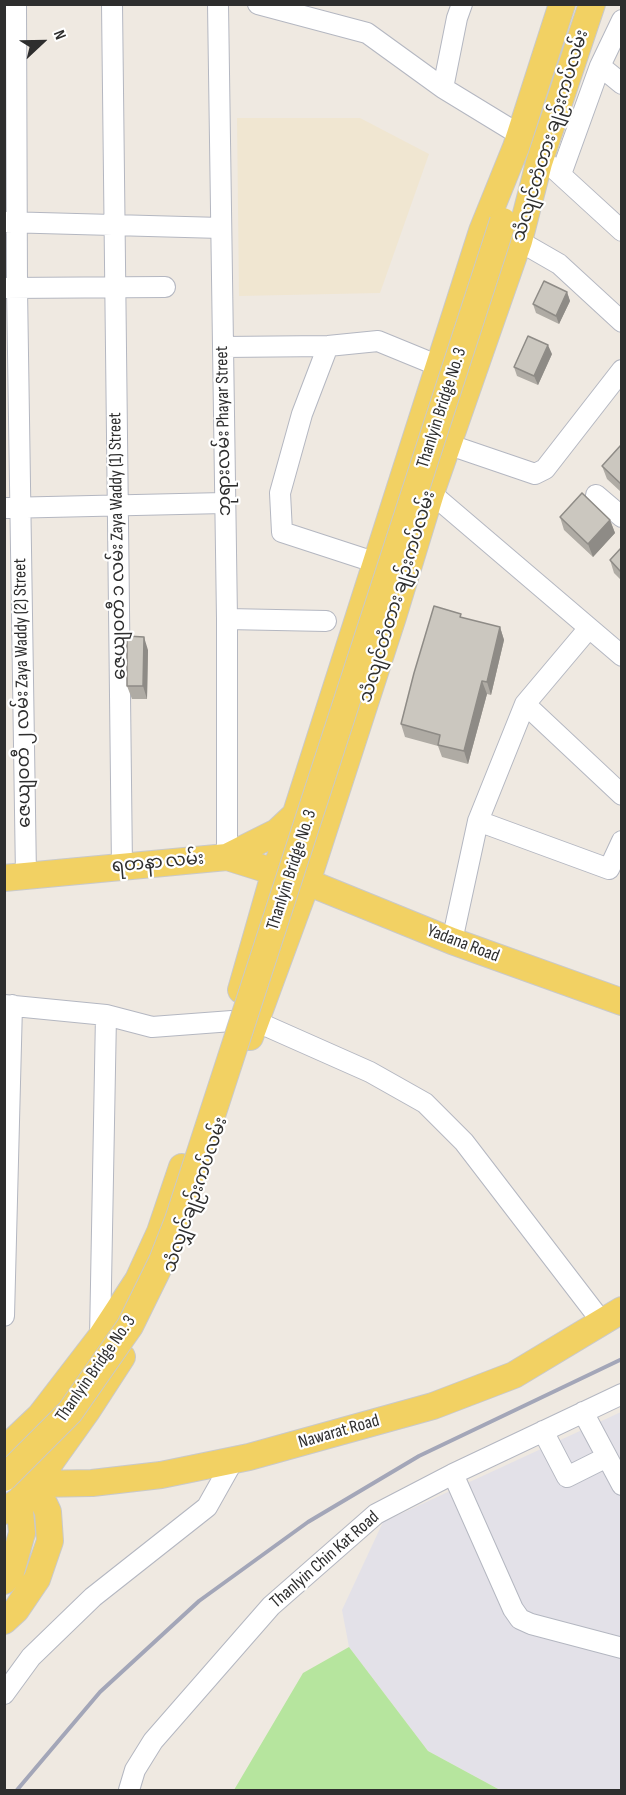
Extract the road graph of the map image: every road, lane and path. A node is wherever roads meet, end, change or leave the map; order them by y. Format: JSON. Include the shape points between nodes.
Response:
{"nodes":[{"id":1,"x":16,"y":4,"type":"edge"},
{"id":2,"x":112,"y":4,"type":"edge"},
{"id":3,"x":218,"y":4,"type":"edge"},
{"id":4,"x":258,"y":4,"type":"edge"},
{"id":5,"x":462,"y":4,"type":"edge"},
{"id":6,"x":562,"y":4,"type":"edge"},
{"id":7,"x":592,"y":4,"type":"edge"},
{"id":8,"x":621,"y":20,"type":"edge"},
{"id":9,"x":600,"y":66,"type":"junction"},
{"id":10,"x":621,"y":84,"type":"edge"},
{"id":11,"x":443,"y":88,"type":"junction"},
{"id":12,"x":518,"y":141,"type":"junction"},
{"id":13,"x":547,"y":165,"type":"junction"},
{"id":14,"x":503,"y":221,"type":"junction"},
{"id":15,"x":10,"y":222,"type":"edge"},
{"id":16,"x":115,"y":225,"type":"junction"},
{"id":17,"x":221,"y":228,"type":"junction"},
{"id":18,"x":621,"y":231,"type":"edge"},
{"id":19,"x":519,"y":241,"type":"junction"},
{"id":20,"x":116,"y":287,"type":"junction"},
{"id":21,"x":165,"y":287,"type":"dead end"},
{"id":22,"x":11,"y":288,"type":"edge"},
{"id":23,"x":461,"y":297,"type":"junction"},
{"id":24,"x":495,"y":309,"type":"junction"},
{"id":25,"x":621,"y":322,"type":"edge"},
{"id":26,"x":223,"y":346,"type":"junction"},
{"id":27,"x":328,"y":346,"type":"junction"},
{"id":28,"x":439,"y":366,"type":"junction"},
{"id":29,"x":621,"y":370,"type":"edge"},
{"id":30,"x":447,"y":444,"type":"junction"},
{"id":31,"x":430,"y":493,"type":"junction"},
{"id":32,"x":596,"y":495,"type":"dead end"},
{"id":33,"x":224,"y":503,"type":"junction"},
{"id":34,"x":118,"y":505,"type":"junction"},
{"id":35,"x":12,"y":508,"type":"edge"},
{"id":36,"x":621,"y":517,"type":"edge"},
{"id":37,"x":377,"y":563,"type":"junction"},
{"id":38,"x":362,"y":607,"type":"junction"},
{"id":39,"x":393,"y":616,"type":"junction"},
{"id":40,"x":227,"y":619,"type":"junction"},
{"id":41,"x":326,"y":621,"type":"dead end"},
{"id":42,"x":589,"y":628,"type":"junction"},
{"id":43,"x":621,"y":656,"type":"edge"},
{"id":44,"x":525,"y":704,"type":"junction"},
{"id":45,"x":621,"y":795,"type":"edge"},
{"id":46,"x":296,"y":813,"type":"junction"},
{"id":47,"x":478,"y":821,"type":"junction"},
{"id":48,"x":621,"y":841,"type":"edge"},
{"id":49,"x":227,"y":857,"type":"junction"},
{"id":50,"x":122,"y":867,"type":"junction"},
{"id":51,"x":275,"y":871,"type":"junction"},
{"id":52,"x":15,"y":877,"type":"edge"},
{"id":53,"x":307,"y":882,"type":"junction"},
{"id":54,"x":452,"y":941,"type":"junction"},
{"id":55,"x":621,"y":1002,"type":"edge"},
{"id":56,"x":8,"y":1005,"type":"edge"},
{"id":57,"x":106,"y":1015,"type":"junction"},
{"id":58,"x":243,"y":1021,"type":"junction"},
{"id":59,"x":6,"y":1173,"type":"edge"},
{"id":60,"x":4,"y":1316,"type":"edge"},
{"id":61,"x":612,"y":1316,"type":"edge"},
{"id":62,"x":100,"y":1338,"type":"junction"},
{"id":63,"x":621,"y":1394,"type":"edge"},
{"id":64,"x":583,"y":1412,"type":"junction"},
{"id":65,"x":40,"y":1416,"type":"junction"},
{"id":66,"x":543,"y":1431,"type":"junction"},
{"id":67,"x":4,"y":1435,"type":"edge"},
{"id":68,"x":4,"y":1450,"type":"edge"},
{"id":69,"x":607,"y":1457,"type":"junction"},
{"id":70,"x":234,"y":1460,"type":"junction"},
{"id":71,"x":4,"y":1464,"type":"edge"},
{"id":72,"x":453,"y":1474,"type":"junction"},
{"id":73,"x":4,"y":1478,"type":"edge"},
{"id":74,"x":621,"y":1485,"type":"edge"},
{"id":75,"x":16,"y":1497,"type":"edge"},
{"id":76,"x":4,"y":1581,"type":"edge"},
{"id":77,"x":4,"y":1621,"type":"edge"},
{"id":78,"x":621,"y":1648,"type":"edge"},
{"id":79,"x":4,"y":1694,"type":"edge"},
{"id":80,"x":129,"y":1791,"type":"edge"}],
"edges":[{"from":1,"to":15,"type":"street","name":"ဇေယျဝတီ ၂ လမ်း Zaya Waddy (2) Street"},
{"from":2,"to":16,"type":"street","name":"ဇေယျဝတီ ၁ လမ်း Zaya Waddy (1) Street"},
{"from":3,"to":17,"type":"street","name":"ဘုရားလမ်း Phayar Street"},
{"from":4,"to":11,"type":"street","via":[[367,33]]},
{"from":5,"to":11,"type":"street"},
{"from":6,"to":12,"type":"main road","name":"သံလျင်တံတား ချဉ်းကပ်လမ်း"},
{"from":7,"to":13,"type":"main road","name":"သံလျင်တံတား ချဉ်းကပ်လမ်း"},
{"from":8,"to":9,"type":"street"},
{"from":9,"to":10,"type":"street"},
{"from":9,"to":13,"type":"street"},
{"from":11,"to":12,"type":"street"},
{"from":12,"to":14,"type":"main road"},
{"from":12,"to":23,"type":"main road","name":"သံလျင်တံတား ချဉ်းကပ်လမ်း"},
{"from":13,"to":14,"type":"main road"},
{"from":13,"to":18,"type":"street"},
{"from":13,"to":19,"type":"main road","name":"သံလျင်တံတား ချဉ်းကပ်လမ်း"},
{"from":14,"to":73,"type":"main road","name":"Thanlyin Bridge No. 3","bridge":true,"via":[[162,1261],[130,1326],[70,1412]]},
{"from":15,"to":16,"type":"street"},
{"from":15,"to":22,"type":"street","name":"ဇေယျဝတီ ၂ လမ်း Zaya Waddy (2) Street"},
{"from":16,"to":17,"type":"street"},
{"from":16,"to":20,"type":"street","name":"ဇေယျဝတီ ၁ လမ်း Zaya Waddy (1) Street"},
{"from":17,"to":26,"type":"street","name":"ဘုရားလမ်း Phayar Street"},
{"from":19,"to":24,"type":"main road","name":"သံလျင်တံတား ချဉ်းကပ်လမ်း"},
{"from":19,"to":25,"type":"street","via":[[559,264]]},
{"from":20,"to":21,"type":"street"},
{"from":20,"to":22,"type":"street"},
{"from":20,"to":34,"type":"street","name":"ဇေယျဝတီ ၁ လမ်း Zaya Waddy (1) Street"},
{"from":22,"to":35,"type":"street","name":"ဇေယျဝတီ ၂ လမ်း Zaya Waddy (2) Street"},
{"from":23,"to":24,"type":"street"},
{"from":23,"to":28,"type":"main road","name":"သံလျင်တံတား ချဉ်းကပ်လမ်း"},
{"from":24,"to":30,"type":"main road","name":"သံလျင်တံတား ချဉ်းကပ်လမ်း"},
{"from":26,"to":27,"type":"street"},
{"from":26,"to":33,"type":"street","name":"ဘုရားလမ်း Phayar Street"},
{"from":27,"to":28,"type":"street","via":[[378,341]]},
{"from":27,"to":37,"type":"street","via":[[302,414],[280,493],[282,532]]},
{"from":28,"to":37,"type":"main road","name":"သံလျင်တံတား ချဉ်းကပ်လမ်း"},
{"from":29,"to":30,"type":"street","via":[[545,469],[535,474]]},
{"from":30,"to":31,"type":"main road","name":"သံလျင်တံတား ချဉ်းကပ်လမ်း"},
{"from":31,"to":39,"type":"main road","name":"သံလျင်တံတား ချဉ်းကပ်လမ်း"},
{"from":31,"to":42,"type":"street"},
{"from":32,"to":36,"type":"street"},
{"from":33,"to":34,"type":"street"},
{"from":33,"to":40,"type":"street","name":"ဘုရားလမ်း Phayar Street"},
{"from":34,"to":35,"type":"street"},
{"from":34,"to":50,"type":"street","name":"ဇေယျဝတီ ၁ လမ်း Zaya Waddy (1) Street"},
{"from":35,"to":52,"type":"street","name":"ဇေယျဝတီ ၂ လမ်း Zaya Waddy (2) Street"},
{"from":37,"to":38,"type":"main road","name":"သံလျင်တံတား ချဉ်းကပ်လမ်း"},
{"from":38,"to":39,"type":"main road"},
{"from":38,"to":46,"type":"main road","name":"သံလျင်တံတား ချဉ်းကပ်လမ်း"},
{"from":39,"to":53,"type":"main road","name":"သံလျင်တံတား ချဉ်းကပ်လမ်း"},
{"from":40,"to":41,"type":"street"},
{"from":40,"to":49,"type":"street","name":"ဘုရားလမ်း Phayar Street"},
{"from":42,"to":43,"type":"street"},
{"from":42,"to":44,"type":"street"},
{"from":44,"to":45,"type":"street"},
{"from":44,"to":47,"type":"street"},
{"from":46,"to":49,"type":"main road","via":[[277,832]]},
{"from":46,"to":51,"type":"main road","name":"သံလျင်တံတား ချဉ်းကပ်လမ်း"},
{"from":47,"to":48,"type":"street","via":[[609,869]]},
{"from":47,"to":54,"type":"street"},
{"from":49,"to":50,"type":"main road","name":"ရတနာ လမ်း"},
{"from":49,"to":51,"type":"main road","name":"ရတနာ လမ်း"},
{"from":50,"to":52,"type":"main road","name":"ရတနာ လမ်း"},
{"from":51,"to":53,"type":"main road","name":"ရတနာ လမ်း"},
{"from":51,"to":58,"type":"main road","name":"သံလျှင်ချဉ်းကပ်လမ်း"},
{"from":53,"to":54,"type":"main road","name":"Yadana Road"},
{"from":53,"to":58,"type":"main road","name":"သံလျှင်ချဉ်းကပ်လမ်း"},
{"from":54,"to":55,"type":"main road","name":"Yadana Road"},
{"from":56,"to":57,"type":"street"},
{"from":56,"to":59,"type":"street"},
{"from":57,"to":58,"type":"street","via":[[153,1027]]},
{"from":57,"to":62,"type":"street"},
{"from":58,"to":61,"type":"street","via":[[370,1072],[426,1103]]},
{"from":58,"to":62,"type":"main road","name":"သံလျှင်ချဉ်းကပ်လမ်း","via":[[160,1232],[138,1280]]},
{"from":58,"to":75,"type":"main road","name":"သံလျှင်ချဉ်းကပ်လမ်း","via":[[169,1275],[121,1360]]},
{"from":59,"to":60,"type":"street"},
{"from":61,"to":70,"type":"main road","name":"Nawarat Road","via":[[514,1375],[443,1402]]},
{"from":62,"to":65,"type":"main road","name":"သံလျှင်ချဉ်းကပ်လမ်း"},
{"from":63,"to":64,"type":"street","name":"Thanlyin Chin Kat Road"},
{"from":64,"to":66,"type":"street","name":"Thanlyin Chin Kat Road"},
{"from":64,"to":69,"type":"street"},
{"from":65,"to":67,"type":"main road"},
{"from":65,"to":68,"type":"main road","name":"သံလျှင်ချဉ်းကပ်လမ်း"},
{"from":66,"to":69,"type":"street","via":[[567,1477]]},
{"from":66,"to":72,"type":"street","name":"Thanlyin Chin Kat Road"},
{"from":69,"to":74,"type":"street"},
{"from":70,"to":75,"type":"main road","name":"Nawarat Road"},
{"from":70,"to":79,"type":"street","via":[[207,1507],[93,1597],[32,1657]]},
{"from":71,"to":75,"type":"main road"},
{"from":72,"to":78,"type":"street","via":[[520,1619]]},
{"from":72,"to":80,"type":"street","name":"Thanlyin Chin Kat Road","via":[[376,1514],[271,1606],[153,1740],[135,1770]]},
{"from":75,"to":76,"type":"main road","via":[[22,1533],[11,1572]]},
{"from":75,"to":77,"type":"main road","via":[[48,1512],[50,1541],[37,1579]]}]}
